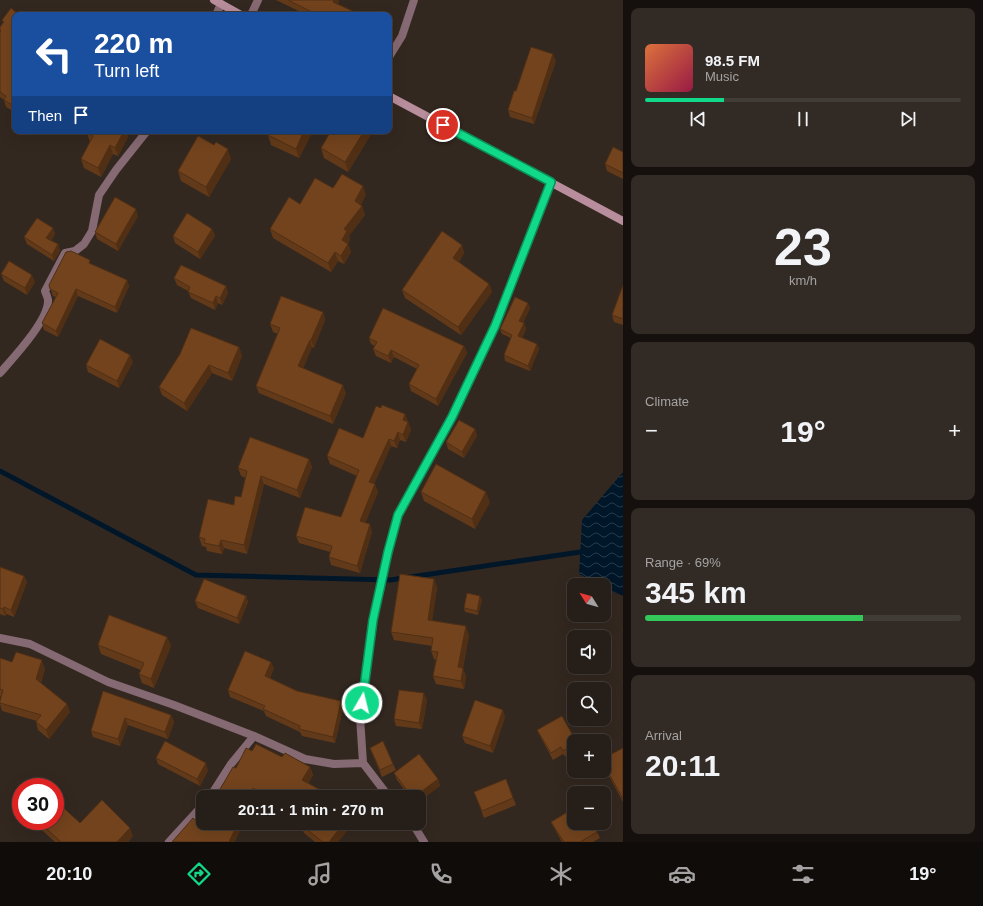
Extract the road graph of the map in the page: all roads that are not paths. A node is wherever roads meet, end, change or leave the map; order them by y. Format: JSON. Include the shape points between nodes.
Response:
{"nodes":[{"id":1,"x":258,"y":0,"type":"edge"},
{"id":2,"x":414,"y":0,"type":"edge"},
{"id":3,"x":218,"y":2,"type":"edge"},
{"id":4,"x":216,"y":12,"type":"edge"},
{"id":5,"x":236,"y":12,"type":"edge"},
{"id":6,"x":252,"y":12,"type":"edge"},
{"id":7,"x":392,"y":52,"type":"edge"},
{"id":8,"x":392,"y":98,"type":"edge"},
{"id":9,"x":145,"y":134,"type":"edge"},
{"id":10,"x":551,"y":182,"type":"junction"},
{"id":11,"x":623,"y":220,"type":"edge"},
{"id":12,"x":0,"y":373,"type":"edge"},
{"id":13,"x":0,"y":638,"type":"edge"},
{"id":14,"x":254,"y":736,"type":"junction"},
{"id":15,"x":363,"y":764,"type":"junction"},
{"id":16,"x":214,"y":790,"type":"edge"},
{"id":17,"x":383,"y":790,"type":"edge"},
{"id":18,"x":196,"y":813,"type":"edge"},
{"id":19,"x":416,"y":830,"type":"edge"},
{"id":20,"x":169,"y":842,"type":"edge"},
{"id":21,"x":424,"y":842,"type":"edge"}],
"edges":[{"from":1,"to":6,"type":"street"},
{"from":2,"to":7,"type":"street","via":[[402,36]]},
{"from":3,"to":4,"type":"street"},
{"from":3,"to":5,"type":"main road"},
{"from":8,"to":10,"type":"main road"},
{"from":9,"to":12,"type":"street","via":[[99,196],[92,231],[84,244],[75,251],[65,253],[45,291],[48,301],[42,319]]},
{"from":10,"to":11,"type":"main road"},
{"from":10,"to":15,"type":"street","via":[[495,326],[452,417],[398,515],[373,620],[360,716]]},
{"from":13,"to":14,"type":"street","via":[[30,644],[108,682]]},
{"from":14,"to":15,"type":"street","via":[[305,759],[334,764]]},
{"from":14,"to":16,"type":"street","via":[[231,764]]},
{"from":15,"to":17,"type":"street"},
{"from":18,"to":20,"type":"street"},
{"from":19,"to":21,"type":"street"}]}
